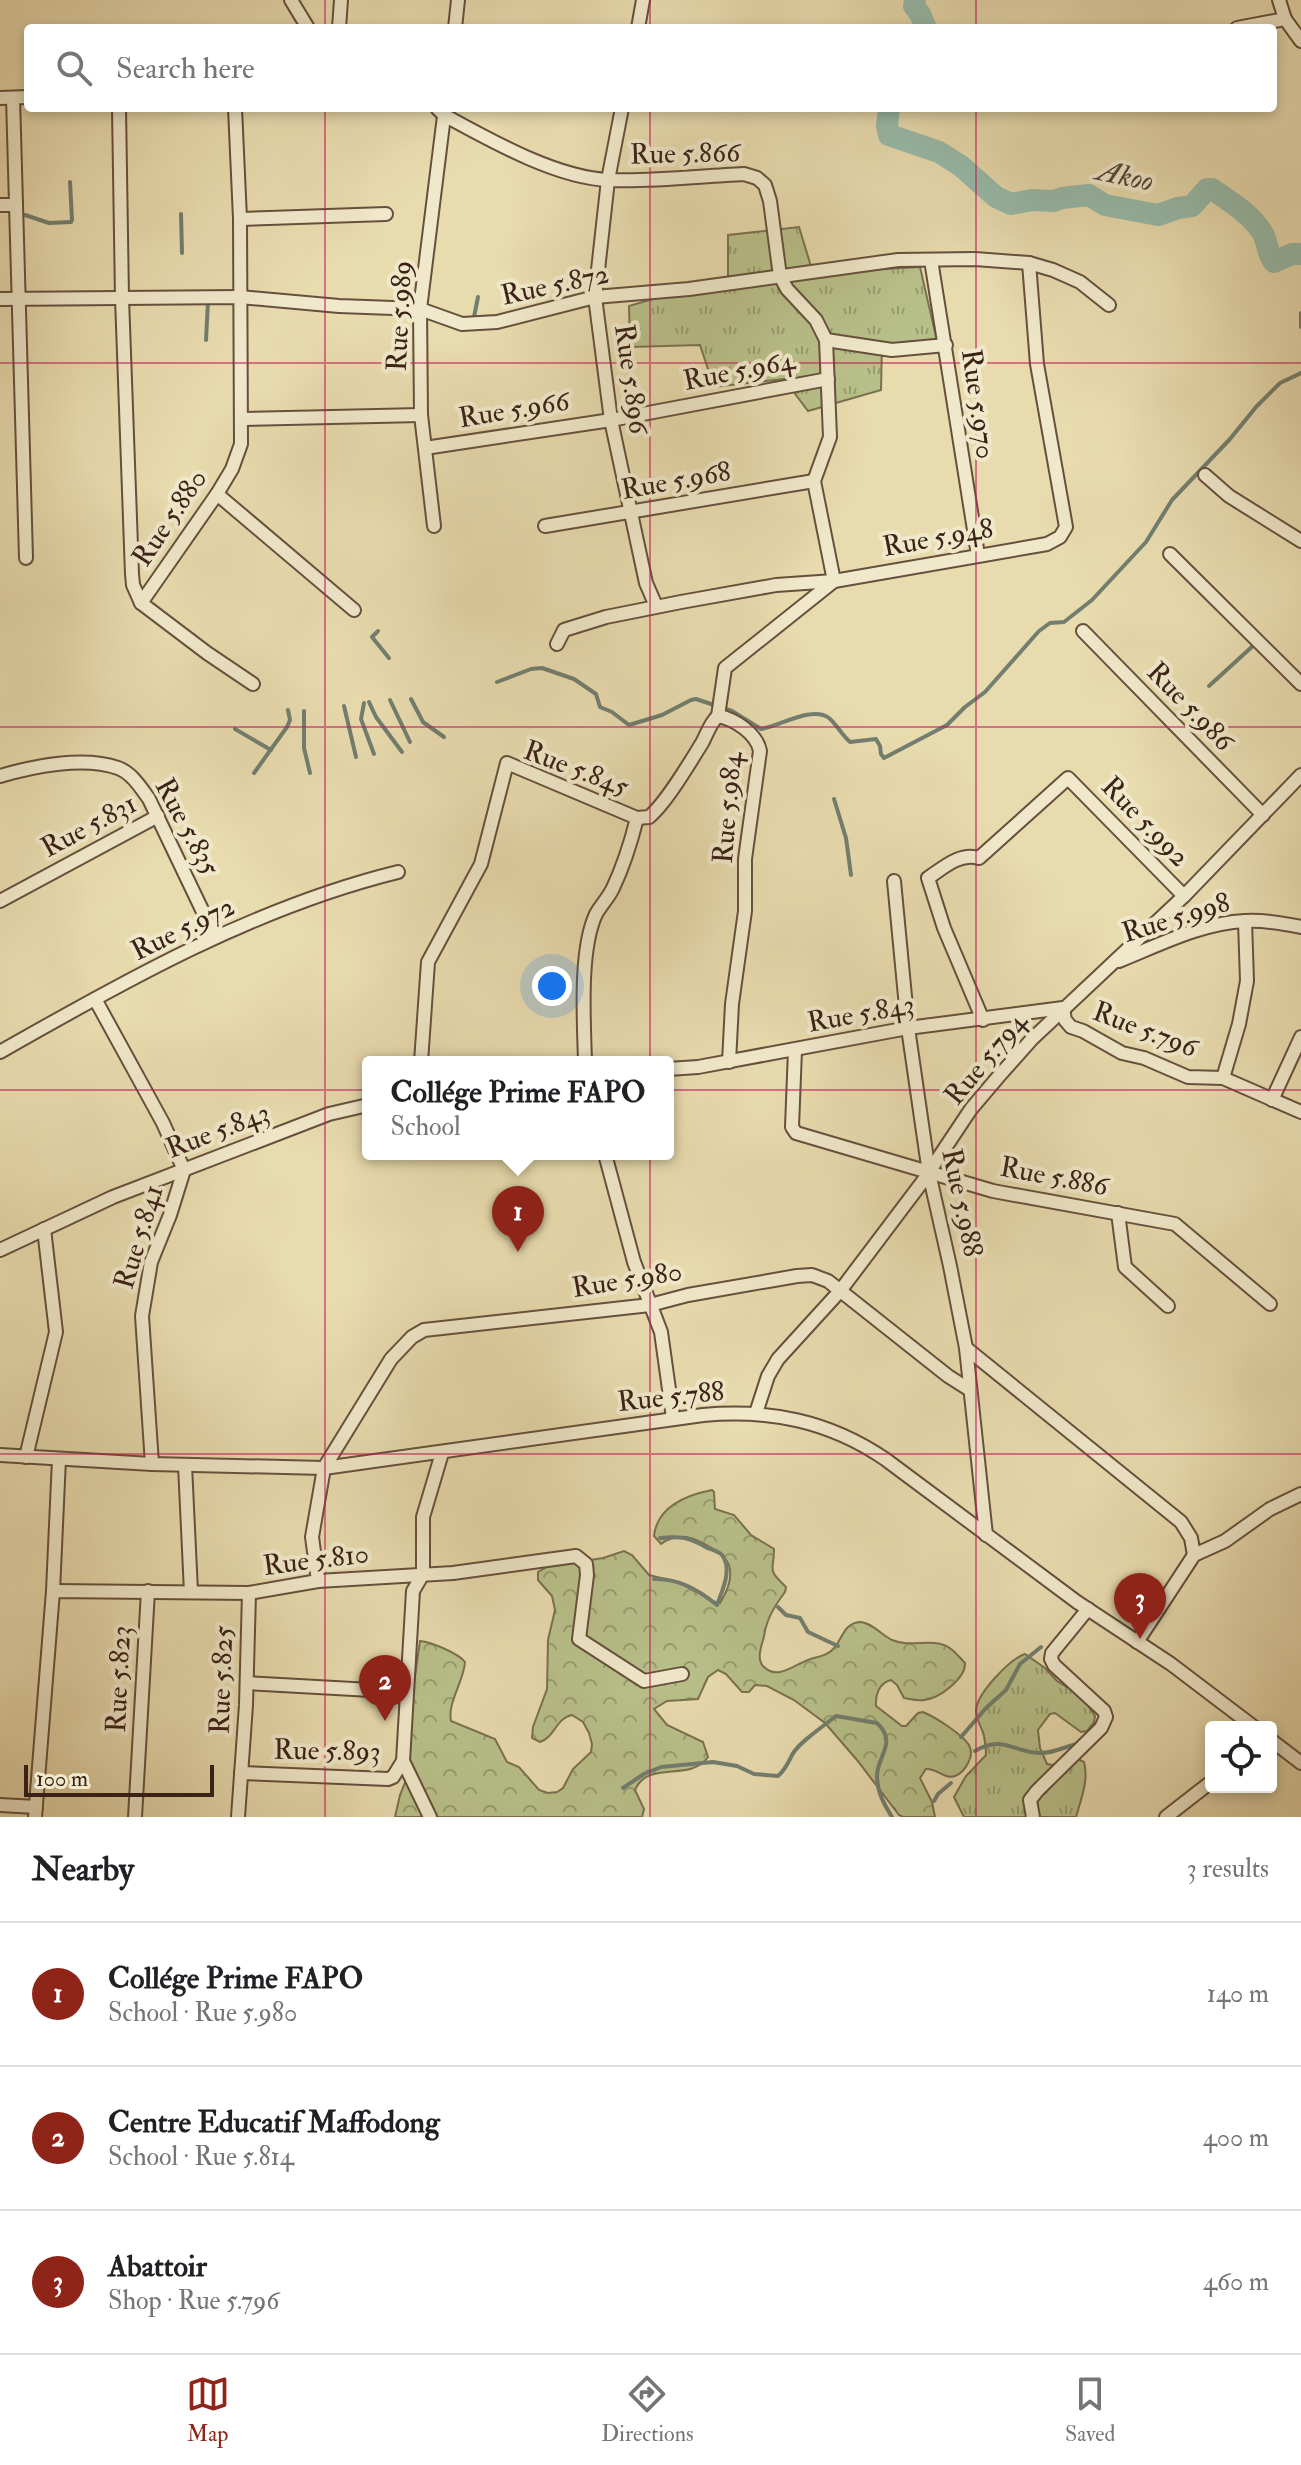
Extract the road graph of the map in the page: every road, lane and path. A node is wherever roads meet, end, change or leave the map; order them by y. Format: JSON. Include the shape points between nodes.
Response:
{"nodes":[{"id":1,"x":291,"y":0,"type":"edge"},
{"id":2,"x":341,"y":0,"type":"edge"},
{"id":3,"x":458,"y":0,"type":"edge"},
{"id":4,"x":643,"y":0,"type":"edge"},
{"id":5,"x":1279,"y":0,"type":"edge"},
{"id":6,"x":1285,"y":19,"type":"junction"},
{"id":7,"x":306,"y":24,"type":"edge"},
{"id":8,"x":339,"y":24,"type":"edge"},
{"id":9,"x":455,"y":24,"type":"edge"},
{"id":10,"x":639,"y":24,"type":"edge"},
{"id":11,"x":1258,"y":24,"type":"edge"},
{"id":12,"x":1301,"y":41,"type":"edge"},
{"id":13,"x":6,"y":98,"type":"edge"},
{"id":14,"x":119,"y":112,"type":"edge"},
{"id":15,"x":235,"y":112,"type":"edge"},
{"id":16,"x":442,"y":112,"type":"edge"},
{"id":17,"x":445,"y":112,"type":"edge"},
{"id":18,"x":621,"y":112,"type":"edge"},
{"id":19,"x":608,"y":180,"type":"junction"},
{"id":20,"x":0,"y":205,"type":"edge"},
{"id":21,"x":16,"y":205,"type":"junction"},
{"id":22,"x":386,"y":214,"type":"dead end"},
{"id":23,"x":240,"y":219,"type":"junction"},
{"id":24,"x":931,"y":260,"type":"junction"},
{"id":25,"x":1029,"y":263,"type":"junction"},
{"id":26,"x":780,"y":276,"type":"junction"},
{"id":27,"x":240,"y":297,"type":"junction"},
{"id":28,"x":595,"y":297,"type":"junction"},
{"id":29,"x":19,"y":298,"type":"junction"},
{"id":30,"x":122,"y":298,"type":"junction"},
{"id":31,"x":0,"y":299,"type":"edge"},
{"id":32,"x":1109,"y":305,"type":"dead end"},
{"id":33,"x":420,"y":309,"type":"junction"},
{"id":34,"x":826,"y":340,"type":"junction"},
{"id":35,"x":946,"y":345,"type":"junction"},
{"id":36,"x":828,"y":379,"type":"junction"},
{"id":37,"x":421,"y":415,"type":"junction"},
{"id":38,"x":242,"y":419,"type":"junction"},
{"id":39,"x":611,"y":420,"type":"junction"},
{"id":40,"x":425,"y":448,"type":"junction"},
{"id":41,"x":1205,"y":475,"type":"dead end"},
{"id":42,"x":814,"y":481,"type":"junction"},
{"id":43,"x":217,"y":494,"type":"junction"},
{"id":44,"x":631,"y":513,"type":"junction"},
{"id":45,"x":434,"y":526,"type":"dead end"},
{"id":46,"x":545,"y":526,"type":"dead end"},
{"id":47,"x":1301,"y":541,"type":"edge"},
{"id":48,"x":1170,"y":554,"type":"dead end"},
{"id":49,"x":978,"y":555,"type":"junction"},
{"id":50,"x":26,"y":558,"type":"dead end"},
{"id":51,"x":834,"y":581,"type":"junction"},
{"id":52,"x":141,"y":603,"type":"junction"},
{"id":53,"x":656,"y":606,"type":"junction"},
{"id":54,"x":354,"y":610,"type":"dead end"},
{"id":55,"x":1083,"y":631,"type":"dead end"},
{"id":56,"x":557,"y":644,"type":"dead end"},
{"id":57,"x":253,"y":684,"type":"dead end"},
{"id":58,"x":1301,"y":684,"type":"edge"},
{"id":59,"x":718,"y":716,"type":"junction"},
{"id":60,"x":1301,"y":775,"type":"edge"},
{"id":61,"x":0,"y":776,"type":"edge"},
{"id":62,"x":1263,"y":815,"type":"junction"},
{"id":63,"x":158,"y":816,"type":"junction"},
{"id":64,"x":637,"y":818,"type":"junction"},
{"id":65,"x":398,"y":872,"type":"dead end"},
{"id":66,"x":894,"y":881,"type":"dead end"},
{"id":67,"x":1184,"y":896,"type":"junction"},
{"id":68,"x":0,"y":901,"type":"edge"},
{"id":69,"x":1245,"y":921,"type":"junction"},
{"id":70,"x":1301,"y":927,"type":"edge"},
{"id":71,"x":215,"y":937,"type":"junction"},
{"id":72,"x":1113,"y":963,"type":"junction"},
{"id":73,"x":95,"y":999,"type":"junction"},
{"id":74,"x":1063,"y":1008,"type":"junction"},
{"id":75,"x":983,"y":1020,"type":"junction"},
{"id":76,"x":908,"y":1028,"type":"junction"},
{"id":77,"x":1301,"y":1037,"type":"edge"},
{"id":78,"x":795,"y":1050,"type":"junction"},
{"id":79,"x":0,"y":1052,"type":"edge"},
{"id":80,"x":421,"y":1056,"type":"edge"},
{"id":81,"x":585,"y":1056,"type":"edge"},
{"id":82,"x":729,"y":1062,"type":"junction"},
{"id":83,"x":674,"y":1068,"type":"edge"},
{"id":84,"x":1223,"y":1078,"type":"junction"},
{"id":85,"x":1272,"y":1100,"type":"junction"},
{"id":86,"x":362,"y":1106,"type":"edge"},
{"id":87,"x":1301,"y":1112,"type":"edge"},
{"id":88,"x":607,"y":1160,"type":"edge"},
{"id":89,"x":184,"y":1170,"type":"junction"},
{"id":90,"x":929,"y":1173,"type":"junction"},
{"id":91,"x":1118,"y":1213,"type":"junction"},
{"id":92,"x":44,"y":1229,"type":"junction"},
{"id":93,"x":0,"y":1250,"type":"edge"},
{"id":94,"x":840,"y":1291,"type":"junction"},
{"id":95,"x":1270,"y":1304,"type":"dead end"},
{"id":96,"x":650,"y":1305,"type":"junction"},
{"id":97,"x":1168,"y":1306,"type":"dead end"},
{"id":98,"x":966,"y":1348,"type":"junction"},
{"id":99,"x":970,"y":1390,"type":"junction"},
{"id":100,"x":756,"y":1413,"type":"junction"},
{"id":101,"x":673,"y":1418,"type":"junction"},
{"id":102,"x":442,"y":1453,"type":"junction"},
{"id":103,"x":0,"y":1455,"type":"edge"},
{"id":104,"x":26,"y":1457,"type":"junction"},
{"id":105,"x":59,"y":1459,"type":"junction"},
{"id":106,"x":152,"y":1464,"type":"junction"},
{"id":107,"x":185,"y":1465,"type":"junction"},
{"id":108,"x":324,"y":1468,"type":"junction"},
{"id":109,"x":1301,"y":1494,"type":"edge"},
{"id":110,"x":986,"y":1535,"type":"junction"},
{"id":111,"x":1194,"y":1555,"type":"junction"},
{"id":112,"x":423,"y":1574,"type":"junction"},
{"id":113,"x":318,"y":1581,"type":"junction"},
{"id":114,"x":53,"y":1591,"type":"junction"},
{"id":115,"x":148,"y":1591,"type":"junction"},
{"id":116,"x":191,"y":1592,"type":"junction"},
{"id":117,"x":249,"y":1593,"type":"junction"},
{"id":118,"x":1088,"y":1609,"type":"junction"},
{"id":119,"x":1137,"y":1642,"type":"junction"},
{"id":120,"x":682,"y":1674,"type":"dead end"},
{"id":121,"x":247,"y":1683,"type":"junction"},
{"id":122,"x":407,"y":1692,"type":"junction"},
{"id":123,"x":1246,"y":1721,"type":"edge"},
{"id":124,"x":1277,"y":1745,"type":"edge"},
{"id":125,"x":403,"y":1761,"type":"junction"},
{"id":126,"x":1301,"y":1763,"type":"edge"},
{"id":127,"x":241,"y":1773,"type":"junction"},
{"id":128,"x":1205,"y":1787,"type":"edge"},
{"id":129,"x":0,"y":1805,"type":"edge"},
{"id":130,"x":36,"y":1812,"type":"edge"},
{"id":131,"x":135,"y":1817,"type":"edge"},
{"id":132,"x":238,"y":1817,"type":"edge"},
{"id":133,"x":430,"y":1817,"type":"edge"},
{"id":134,"x":1033,"y":1817,"type":"edge"},
{"id":135,"x":1166,"y":1817,"type":"edge"}],
"edges":[{"from":1,"to":7,"type":"street"},
{"from":2,"to":8,"type":"street"},
{"from":3,"to":9,"type":"street"},
{"from":4,"to":10,"type":"street"},
{"from":5,"to":6,"type":"street"},
{"from":6,"to":11,"type":"street"},
{"from":6,"to":12,"type":"street"},
{"from":13,"to":21,"type":"street"},
{"from":14,"to":30,"type":"street","name":"Rue 5.880"},
{"from":15,"to":23,"type":"street","name":"Rue 5.880"},
{"from":16,"to":33,"type":"street","name":"Rue 5.989"},
{"from":17,"to":19,"type":"street","name":"Rue 5.866","via":[[506,149],[580,176]]},
{"from":18,"to":19,"type":"street","name":"Rue 5.896"},
{"from":19,"to":26,"type":"street","name":"Rue 5.866","via":[[744,174],[757,178],[770,201]]},
{"from":19,"to":28,"type":"street","name":"Rue 5.896"},
{"from":20,"to":21,"type":"street"},
{"from":21,"to":29,"type":"street"},
{"from":22,"to":23,"type":"street"},
{"from":23,"to":27,"type":"street","name":"Rue 5.880"},
{"from":24,"to":25,"type":"street","name":"Rue 5.872"},
{"from":24,"to":26,"type":"street","name":"Rue 5.872"},
{"from":24,"to":35,"type":"street","name":"Rue 5.970"},
{"from":25,"to":32,"type":"street","name":"Rue 5.872","via":[[1080,282]]},
{"from":25,"to":49,"type":"street","name":"Rue 5.948","via":[[1037,364],[1066,527],[1047,544]]},
{"from":26,"to":28,"type":"street","name":"Rue 5.872"},
{"from":26,"to":34,"type":"street"},
{"from":27,"to":30,"type":"street","name":"Rue 5.872"},
{"from":27,"to":33,"type":"street","name":"Rue 5.872"},
{"from":27,"to":38,"type":"street","name":"Rue 5.880"},
{"from":28,"to":33,"type":"street","name":"Rue 5.872","via":[[497,322],[462,324]]},
{"from":28,"to":39,"type":"street","name":"Rue 5.896"},
{"from":29,"to":30,"type":"street","name":"Rue 5.872"},
{"from":29,"to":31,"type":"street","name":"Rue 5.872"},
{"from":29,"to":50,"type":"street"},
{"from":30,"to":52,"type":"street","name":"Rue 5.880","via":[[132,574]]},
{"from":33,"to":37,"type":"street","name":"Rue 5.989"},
{"from":34,"to":35,"type":"street","via":[[892,350]]},
{"from":34,"to":36,"type":"street"},
{"from":35,"to":49,"type":"street","name":"Rue 5.970"},
{"from":36,"to":39,"type":"street","name":"Rue 5.964"},
{"from":36,"to":42,"type":"street","via":[[830,437]]},
{"from":37,"to":38,"type":"street"},
{"from":37,"to":40,"type":"street","name":"Rue 5.989"},
{"from":38,"to":43,"type":"street","name":"Rue 5.880","via":[[239,455]]},
{"from":39,"to":40,"type":"street","name":"Rue 5.966"},
{"from":39,"to":44,"type":"street","name":"Rue 5.896"},
{"from":40,"to":45,"type":"street","name":"Rue 5.989"},
{"from":41,"to":47,"type":"street"},
{"from":42,"to":44,"type":"street","name":"Rue 5.968"},
{"from":42,"to":51,"type":"street"},
{"from":43,"to":52,"type":"street","name":"Rue 5.880"},
{"from":43,"to":54,"type":"street"},
{"from":44,"to":46,"type":"street","name":"Rue 5.968"},
{"from":44,"to":53,"type":"street","name":"Rue 5.896"},
{"from":48,"to":58,"type":"street"},
{"from":49,"to":51,"type":"street","name":"Rue 5.948"},
{"from":51,"to":53,"type":"street","name":"Rue 5.948","via":[[776,585]]},
{"from":51,"to":59,"type":"street","via":[[725,668]]},
{"from":52,"to":57,"type":"street"},
{"from":53,"to":56,"type":"street","name":"Rue 5.948","via":[[564,630]]},
{"from":55,"to":62,"type":"street","name":"Rue 5.986"},
{"from":59,"to":64,"type":"street","name":"Rue 5.984","via":[[662,803],[649,817]]},
{"from":59,"to":82,"type":"street","name":"Rue 5.984","via":[[753,735],[760,751],[745,859],[745,911]]},
{"from":60,"to":62,"type":"street","name":"Rue 5.794"},
{"from":61,"to":63,"type":"street","name":"Rue 5.835","via":[[54,764],[120,768],[135,780]]},
{"from":62,"to":67,"type":"street","name":"Rue 5.794"},
{"from":63,"to":68,"type":"street","name":"Rue 5.831"},
{"from":63,"to":71,"type":"street","name":"Rue 5.835"},
{"from":64,"to":80,"type":"street","name":"Rue 5.845","via":[[507,763],[481,864],[428,962]]},
{"from":64,"to":81,"type":"street","name":"Rue 5.845","via":[[629,849],[590,935],[583,990]]},
{"from":65,"to":71,"type":"street","name":"Rue 5.972"},
{"from":66,"to":76,"type":"street","name":"Rue 5.988"},
{"from":67,"to":72,"type":"street","name":"Rue 5.794"},
{"from":67,"to":75,"type":"street","name":"Rue 5.992","via":[[1068,778],[979,858],[969,855],[928,878]]},
{"from":69,"to":70,"type":"street","name":"Rue 5.998"},
{"from":69,"to":72,"type":"street","name":"Rue 5.998","via":[[1217,924]]},
{"from":69,"to":84,"type":"street","name":"Rue 5.796","via":[[1247,981]]},
{"from":71,"to":73,"type":"street","name":"Rue 5.972"},
{"from":72,"to":74,"type":"street","name":"Rue 5.794"},
{"from":73,"to":79,"type":"street","name":"Rue 5.972"},
{"from":73,"to":89,"type":"street","name":"Rue 5.841"},
{"from":74,"to":75,"type":"street","name":"Rue 5.843"},
{"from":74,"to":84,"type":"street","name":"Rue 5.796","via":[[1071,1027],[1122,1053],[1188,1077]]},
{"from":74,"to":90,"type":"street","name":"Rue 5.794","via":[[971,1109]]},
{"from":75,"to":76,"type":"street","name":"Rue 5.843"},
{"from":76,"to":78,"type":"street","name":"Rue 5.843"},
{"from":76,"to":90,"type":"street","name":"Rue 5.988"},
{"from":77,"to":85,"type":"street"},
{"from":78,"to":82,"type":"street","name":"Rue 5.843"},
{"from":78,"to":90,"type":"street","name":"Rue 5.886","via":[[793,1131]]},
{"from":82,"to":83,"type":"street","name":"Rue 5.843"},
{"from":84,"to":85,"type":"street","name":"Rue 5.796"},
{"from":85,"to":87,"type":"street","name":"Rue 5.796"},
{"from":86,"to":89,"type":"street","name":"Rue 5.843"},
{"from":88,"to":96,"type":"street"},
{"from":89,"to":92,"type":"street","name":"Rue 5.843"},
{"from":89,"to":106,"type":"street","name":"Rue 5.841","via":[[151,1262],[142,1316]]},
{"from":90,"to":91,"type":"street","name":"Rue 5.886","via":[[993,1191]]},
{"from":90,"to":94,"type":"street","name":"Rue 5.794"},
{"from":90,"to":98,"type":"street","name":"Rue 5.988"},
{"from":91,"to":95,"type":"street","name":"Rue 5.886","via":[[1175,1224]]},
{"from":91,"to":97,"type":"street","via":[[1125,1267]]},
{"from":92,"to":93,"type":"street","name":"Rue 5.843"},
{"from":92,"to":104,"type":"street","via":[[56,1332]]},
{"from":94,"to":96,"type":"street","name":"Rue 5.980","via":[[822,1277],[797,1276]]},
{"from":94,"to":99,"type":"street","name":"Rue 5.980"},
{"from":94,"to":100,"type":"street","name":"Rue 5.794","via":[[778,1359]]},
{"from":96,"to":101,"type":"street","via":[[661,1332]]},
{"from":96,"to":108,"type":"street","name":"Rue 5.980","via":[[424,1330],[391,1359]]},
{"from":98,"to":99,"type":"street","name":"Rue 5.988"},
{"from":98,"to":111,"type":"street","via":[[1181,1522]]},
{"from":99,"to":110,"type":"street","name":"Rue 5.988"},
{"from":100,"to":101,"type":"street","name":"Rue 5.788"},
{"from":100,"to":110,"type":"street","name":"Rue 5.788","via":[[816,1425],[861,1443]]},
{"from":101,"to":102,"type":"street","name":"Rue 5.788"},
{"from":102,"to":108,"type":"street","name":"Rue 5.788"},
{"from":102,"to":112,"type":"street","via":[[423,1517]]},
{"from":103,"to":104,"type":"street","name":"Rue 5.788"},
{"from":104,"to":105,"type":"street","name":"Rue 5.788"},
{"from":105,"to":106,"type":"street","name":"Rue 5.788"},
{"from":105,"to":114,"type":"street"},
{"from":106,"to":107,"type":"street","name":"Rue 5.788"},
{"from":107,"to":108,"type":"street","name":"Rue 5.788"},
{"from":107,"to":116,"type":"street"},
{"from":108,"to":113,"type":"street","via":[[312,1537]]},
{"from":109,"to":111,"type":"street"},
{"from":110,"to":118,"type":"street","name":"Rue 5.788"},
{"from":111,"to":119,"type":"street"},
{"from":112,"to":113,"type":"street","name":"Rue 5.810"},
{"from":112,"to":120,"type":"street","name":"Rue 5.810","via":[[576,1556],[583,1560],[587,1575],[579,1639],[644,1681]]},
{"from":112,"to":122,"type":"street","via":[[413,1591]]},
{"from":113,"to":117,"type":"street","name":"Rue 5.810"},
{"from":114,"to":115,"type":"street","name":"Rue 5.810"},
{"from":114,"to":130,"type":"street"},
{"from":115,"to":116,"type":"street","name":"Rue 5.810"},
{"from":115,"to":131,"type":"street","name":"Rue 5.823"},
{"from":116,"to":117,"type":"street","name":"Rue 5.810"},
{"from":117,"to":121,"type":"street","name":"Rue 5.825"},
{"from":118,"to":119,"type":"street","name":"Rue 5.788"},
{"from":118,"to":134,"type":"street","via":[[1051,1659],[1106,1717],[1030,1800]]},
{"from":119,"to":123,"type":"street","name":"Rue 5.788"},
{"from":121,"to":122,"type":"street"},
{"from":121,"to":127,"type":"street","name":"Rue 5.825"},
{"from":122,"to":125,"type":"street"},
{"from":124,"to":126,"type":"street"},
{"from":125,"to":127,"type":"street","name":"Rue 5.893","via":[[388,1779]]},
{"from":125,"to":133,"type":"street"},
{"from":127,"to":132,"type":"street","name":"Rue 5.825"},
{"from":128,"to":135,"type":"street"},
{"from":129,"to":130,"type":"street"}]}
